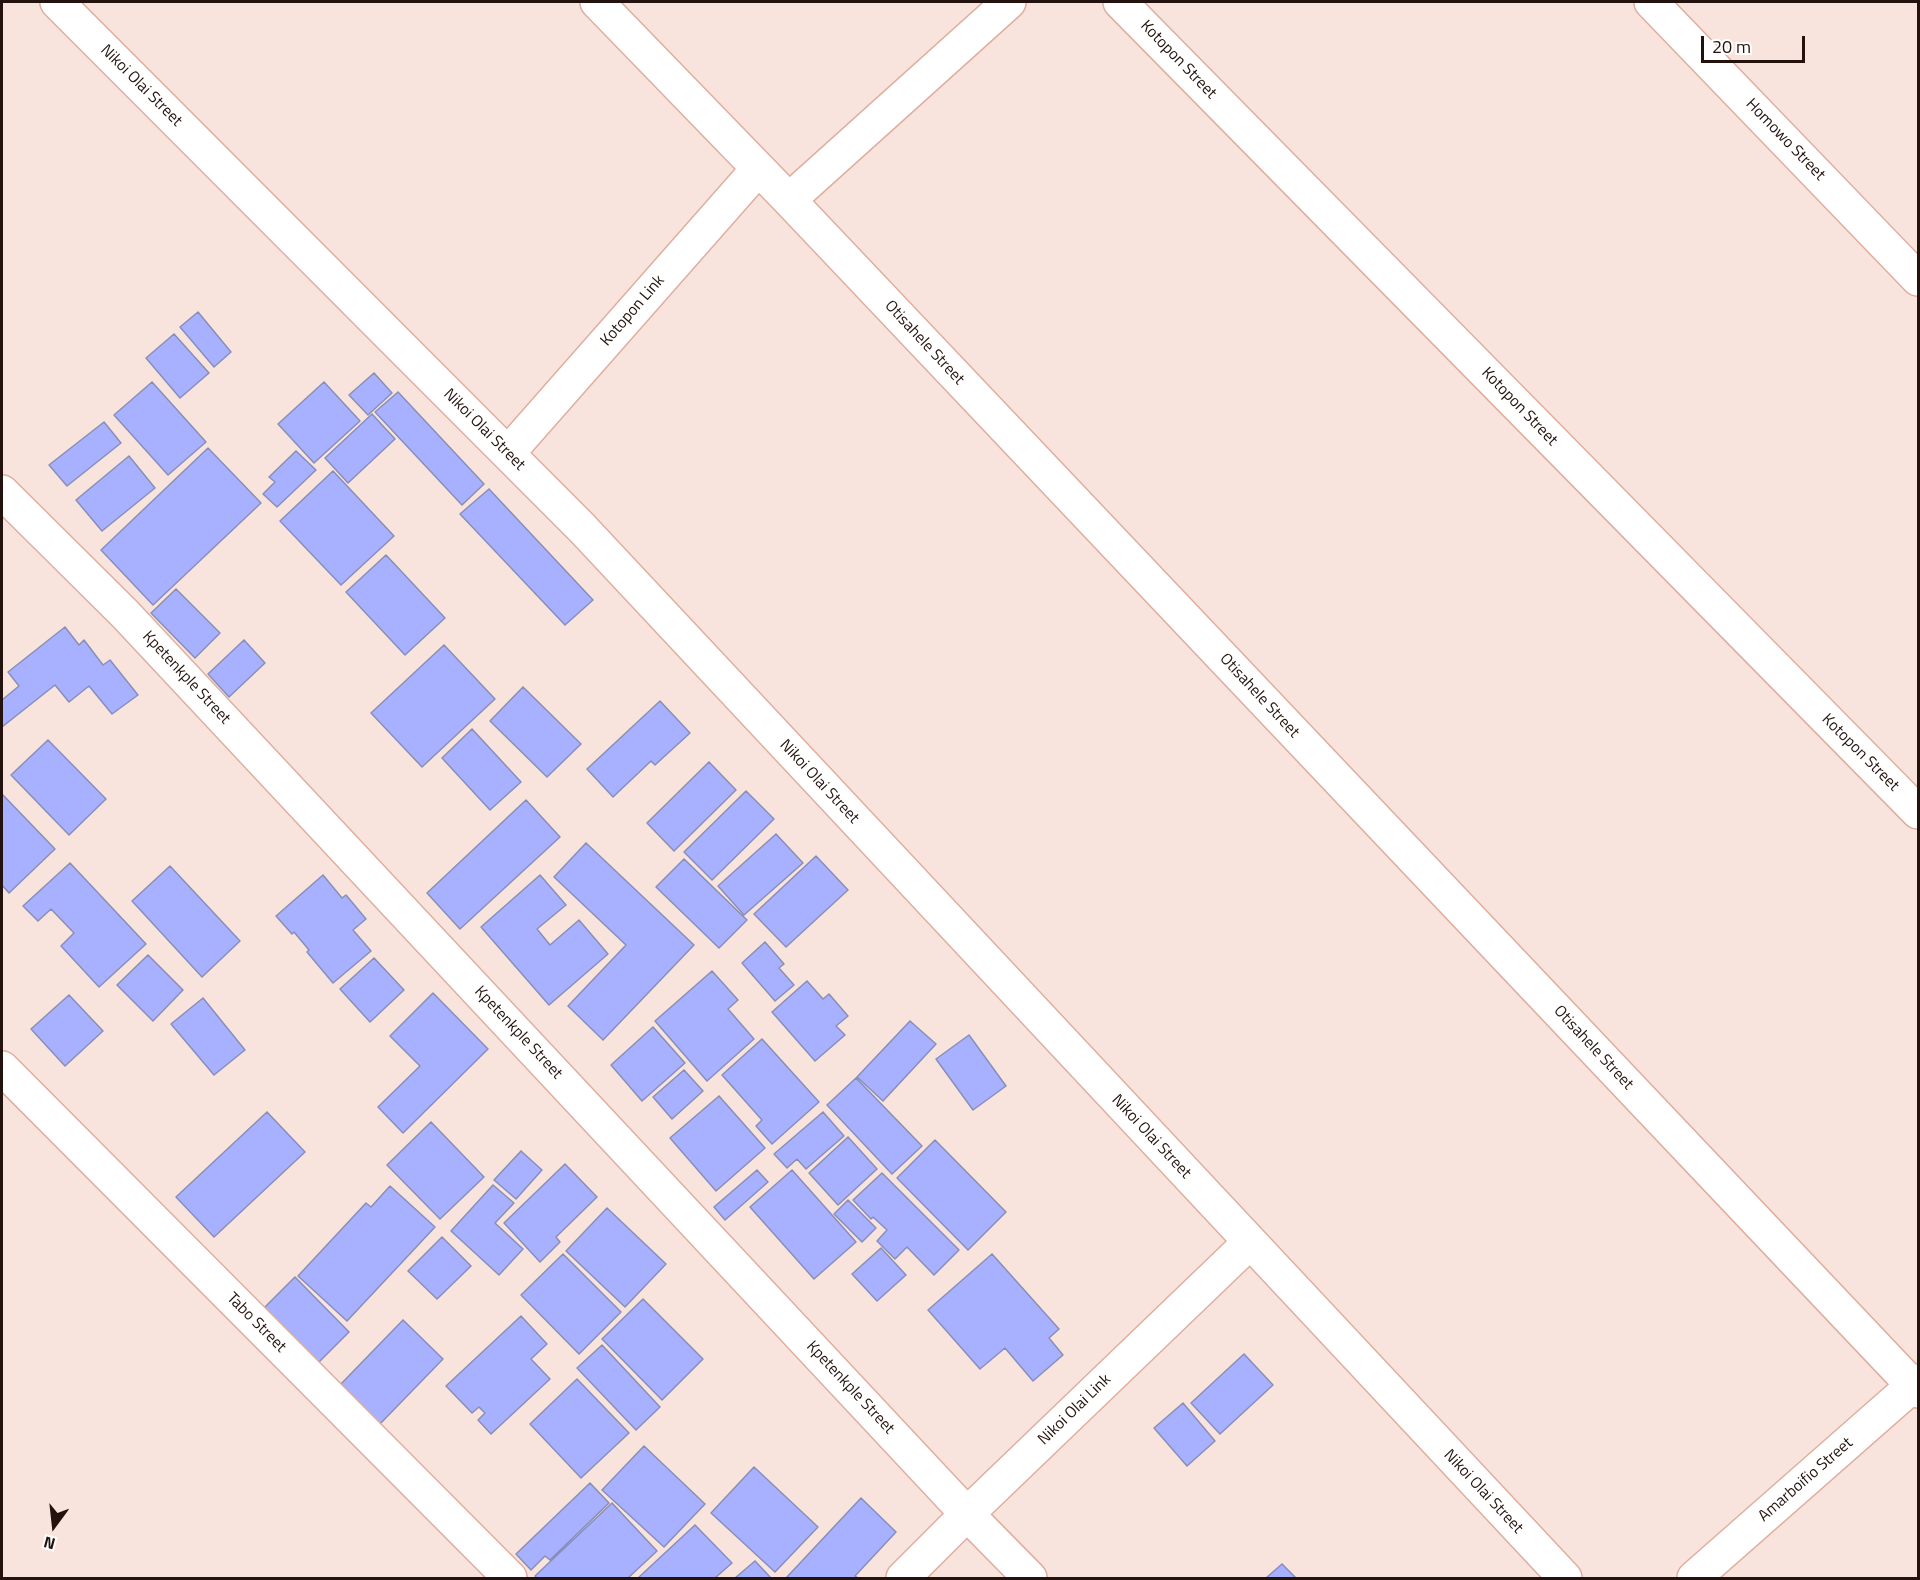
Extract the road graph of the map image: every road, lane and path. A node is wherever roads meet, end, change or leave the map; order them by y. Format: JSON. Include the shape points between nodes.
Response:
{"nodes":[{"id":1,"x":57,"y":2,"type":"edge"},
{"id":2,"x":597,"y":2,"type":"edge"},
{"id":3,"x":1010,"y":2,"type":"edge"},
{"id":4,"x":1120,"y":2,"type":"edge"},
{"id":5,"x":1651,"y":2,"type":"edge"},
{"id":6,"x":758,"y":169,"type":"junction"},
{"id":7,"x":789,"y":200,"type":"junction"},
{"id":8,"x":1918,"y":279,"type":"edge"},
{"id":9,"x":508,"y":453,"type":"junction"},
{"id":10,"x":2,"y":492,"type":"edge"},
{"id":11,"x":1918,"y":812,"type":"edge"},
{"id":12,"x":2,"y":1068,"type":"edge"},
{"id":13,"x":1249,"y":1243,"type":"junction"},
{"id":14,"x":1917,"y":1386,"type":"edge"},
{"id":15,"x":967,"y":1514,"type":"junction"},
{"id":16,"x":510,"y":1578,"type":"edge"},
{"id":17,"x":903,"y":1578,"type":"edge"},
{"id":18,"x":1030,"y":1578,"type":"edge"},
{"id":19,"x":1565,"y":1578,"type":"edge"},
{"id":20,"x":1694,"y":1578,"type":"edge"}],
"edges":[{"from":1,"to":9,"type":"street","name":"Nikoi Olai Street"},
{"from":2,"to":6,"type":"street","name":"Otisahele Street"},
{"from":3,"to":7,"type":"street"},
{"from":4,"to":11,"type":"street","name":"Kotopon Street"},
{"from":5,"to":8,"type":"street","name":"Homowo Street"},
{"from":6,"to":7,"type":"street","name":"Otisahele Street"},
{"from":6,"to":9,"type":"street","name":"Kotopon Link"},
{"from":7,"to":14,"type":"street","name":"Otisahele Street"},
{"from":9,"to":13,"type":"street","name":"Nikoi Olai Street"},
{"from":10,"to":15,"type":"street","name":"Kpetenkple Street","via":[[125,614]]},
{"from":12,"to":16,"type":"street","name":"Tabo Street"},
{"from":13,"to":15,"type":"street","name":"Nikoi Olai Link"},
{"from":13,"to":19,"type":"street","name":"Nikoi Olai Street"},
{"from":14,"to":20,"type":"street","name":"Amarboifio Street"},
{"from":15,"to":17,"type":"street","name":"Nikoi Olai Link"},
{"from":15,"to":18,"type":"street","name":"Kpetenkple Street"}]}
